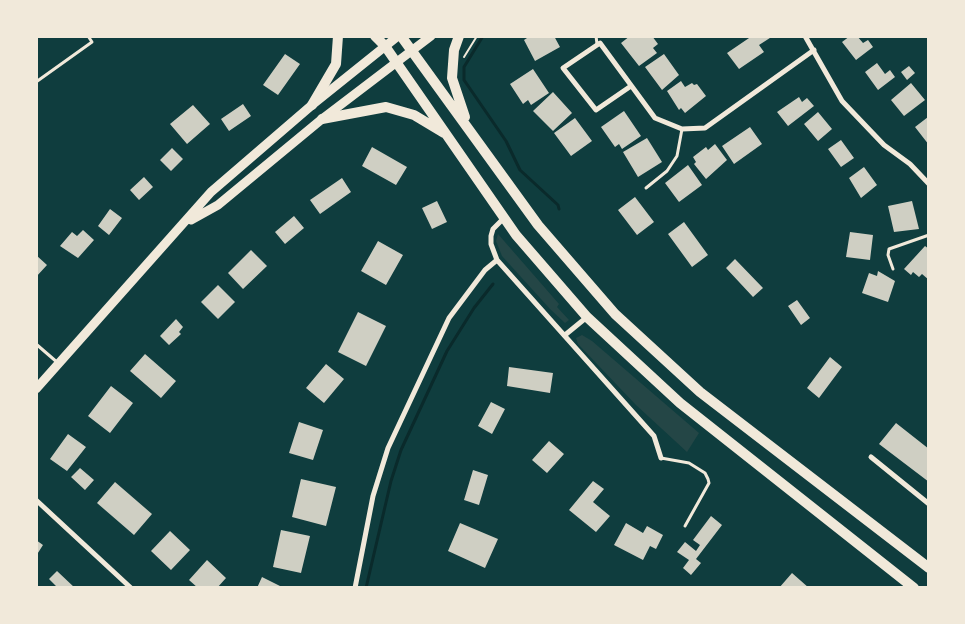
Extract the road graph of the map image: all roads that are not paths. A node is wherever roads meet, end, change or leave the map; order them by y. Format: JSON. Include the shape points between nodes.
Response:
{"nodes":[{"id":1,"x":88,"y":36,"type":"edge"},
{"id":2,"x":338,"y":36,"type":"edge"},
{"id":3,"x":375,"y":36,"type":"edge"},
{"id":4,"x":400,"y":36,"type":"edge"},
{"id":5,"x":431,"y":36,"type":"edge"},
{"id":6,"x":459,"y":36,"type":"edge"},
{"id":7,"x":596,"y":36,"type":"edge"},
{"id":8,"x":805,"y":36,"type":"edge"},
{"id":9,"x":598,"y":45,"type":"junction"},
{"id":10,"x":386,"y":46,"type":"junction"},
{"id":11,"x":814,"y":50,"type":"junction"},
{"id":12,"x":412,"y":51,"type":"junction"},
{"id":13,"x":396,"y":62,"type":"junction"},
{"id":14,"x":36,"y":82,"type":"edge"},
{"id":15,"x":631,"y":86,"type":"junction"},
{"id":16,"x":312,"y":105,"type":"junction"},
{"id":17,"x":322,"y":118,"type":"junction"},
{"id":18,"x":682,"y":129,"type":"junction"},
{"id":19,"x":471,"y":132,"type":"junction"},
{"id":20,"x":447,"y":134,"type":"junction"},
{"id":21,"x":929,"y":184,"type":"edge"},
{"id":22,"x":646,"y":188,"type":"dead end"},
{"id":23,"x":504,"y":218,"type":"junction"},
{"id":24,"x":187,"y":222,"type":"junction"},
{"id":25,"x":929,"y":235,"type":"edge"},
{"id":26,"x":497,"y":260,"type":"junction"},
{"id":27,"x":893,"y":268,"type":"dead end"},
{"id":28,"x":586,"y":317,"type":"junction"},
{"id":29,"x":565,"y":335,"type":"junction"},
{"id":30,"x":36,"y":344,"type":"edge"},
{"id":31,"x":59,"y":363,"type":"junction"},
{"id":32,"x":36,"y":388,"type":"edge"},
{"id":33,"x":871,"y":457,"type":"dead end"},
{"id":34,"x":661,"y":458,"type":"joint"},
{"id":35,"x":36,"y":500,"type":"edge"},
{"id":36,"x":929,"y":504,"type":"edge"},
{"id":37,"x":685,"y":526,"type":"dead end"},
{"id":38,"x":929,"y":568,"type":"edge"},
{"id":39,"x":127,"y":586,"type":"edge"},
{"id":40,"x":355,"y":588,"type":"edge"},
{"id":41,"x":914,"y":588,"type":"edge"}],
"edges":[{"from":1,"to":14,"type":"lane","via":[[92,42]]},
{"from":2,"to":16,"type":"main road","via":[[336,64]]},
{"from":3,"to":10,"type":"main road"},
{"from":4,"to":10,"type":"main road"},
{"from":4,"to":12,"type":"main road"},
{"from":5,"to":12,"type":"main road"},
{"from":6,"to":19,"type":"main road","via":[[454,50],[452,78]]},
{"from":7,"to":9,"type":"lane"},
{"from":8,"to":11,"type":"street"},
{"from":9,"to":15,"type":"street","via":[[600,43]]},
{"from":9,"to":15,"type":"street","via":[[563,68],[596,110]]},
{"from":10,"to":13,"type":"main road"},
{"from":10,"to":16,"type":"main road"},
{"from":11,"to":18,"type":"street","via":[[705,128]]},
{"from":11,"to":21,"type":"street","via":[[842,102]]},
{"from":12,"to":13,"type":"main road"},
{"from":12,"to":19,"type":"main road"},
{"from":13,"to":17,"type":"main road"},
{"from":13,"to":20,"type":"main road"},
{"from":15,"to":18,"type":"street","via":[[655,118]]},
{"from":16,"to":24,"type":"main road","via":[[211,192]]},
{"from":17,"to":20,"type":"main road","via":[[386,107],[414,115]]},
{"from":17,"to":24,"type":"main road","via":[[218,205]]},
{"from":18,"to":22,"type":"lane","via":[[677,156],[667,171]]},
{"from":19,"to":38,"type":"main road","via":[[538,225],[615,314],[700,392]]},
{"from":20,"to":23,"type":"main road"},
{"from":23,"to":26,"type":"street","via":[[491,236]]},
{"from":23,"to":28,"type":"main road"},
{"from":24,"to":31,"type":"main road"},
{"from":25,"to":27,"type":"lane","via":[[889,249]]},
{"from":26,"to":29,"type":"street"},
{"from":26,"to":40,"type":"street","via":[[485,270],[449,318],[388,448],[373,496]]},
{"from":28,"to":29,"type":"street"},
{"from":28,"to":41,"type":"main road","via":[[680,402]]},
{"from":29,"to":34,"type":"street","via":[[654,436]]},
{"from":30,"to":31,"type":"lane"},
{"from":31,"to":32,"type":"main road"},
{"from":33,"to":36,"type":"street"},
{"from":34,"to":37,"type":"lane","via":[[688,463],[705,473],[708,479],[709,483]]},
{"from":35,"to":39,"type":"street"}]}
